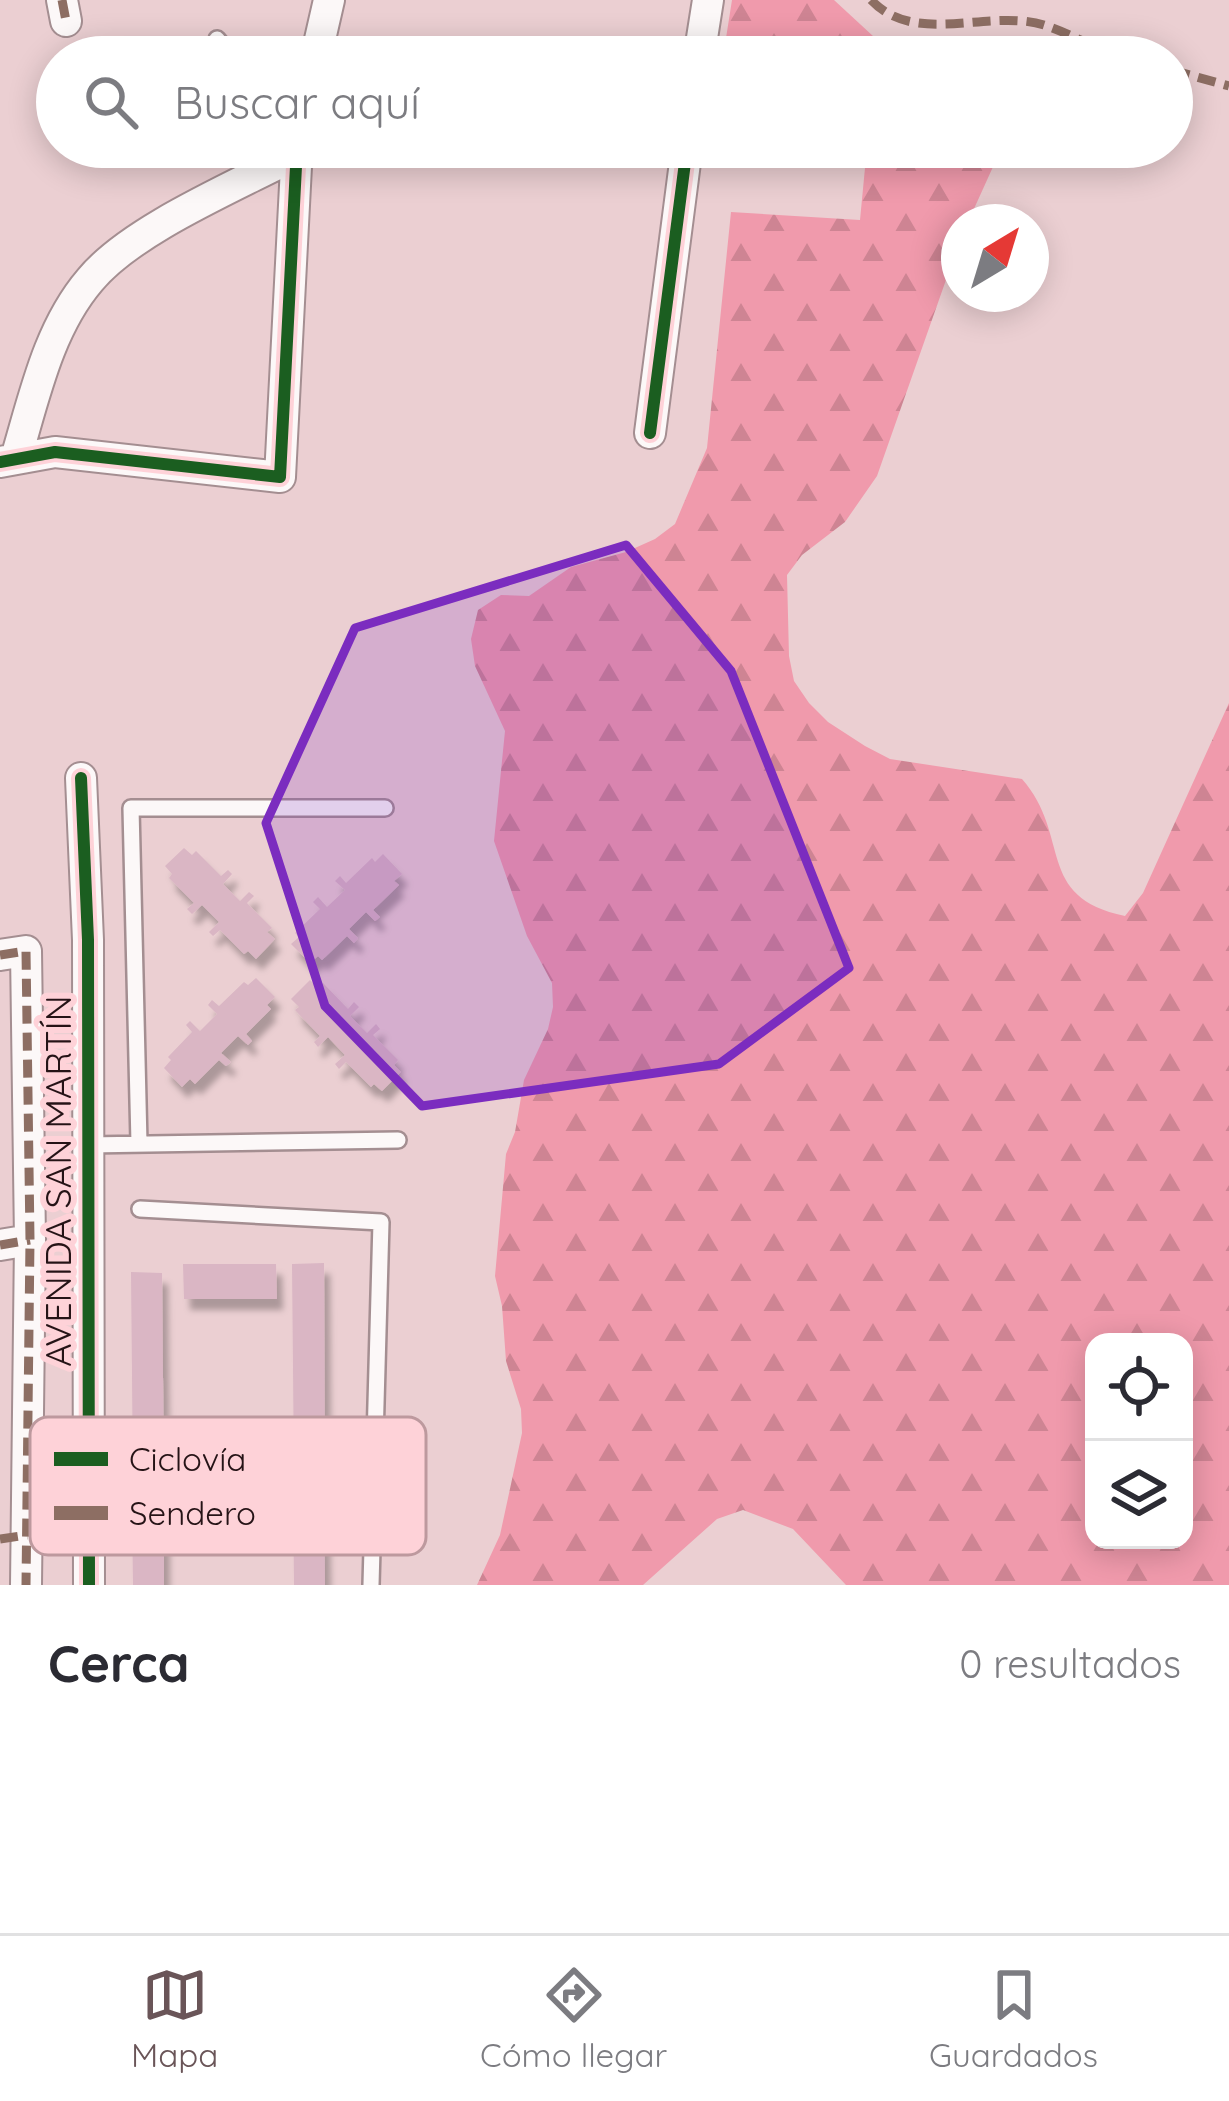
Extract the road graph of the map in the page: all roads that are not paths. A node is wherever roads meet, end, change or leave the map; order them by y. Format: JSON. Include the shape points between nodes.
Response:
{"nodes":[{"id":1,"x":329,"y":0,"type":"edge"},
{"id":2,"x":707,"y":0,"type":"edge"},
{"id":3,"x":321,"y":36,"type":"edge"},
{"id":4,"x":702,"y":36,"type":"edge"},
{"id":5,"x":261,"y":168,"type":"edge"},
{"id":6,"x":290,"y":168,"type":"edge"},
{"id":7,"x":684,"y":168,"type":"edge"},
{"id":8,"x":650,"y":433,"type":"dead end"},
{"id":9,"x":8,"y":460,"type":"edge"},
{"id":10,"x":81,"y":778,"type":"dead end"},
{"id":11,"x":385,"y":808,"type":"dead end"},
{"id":12,"x":0,"y":955,"type":"edge"},
{"id":13,"x":398,"y":1140,"type":"dead end"},
{"id":14,"x":139,"y":1143,"type":"junction"},
{"id":15,"x":88,"y":1145,"type":"junction"},
{"id":16,"x":140,"y":1209,"type":"dead end"},
{"id":17,"x":15,"y":1243,"type":"edge"},
{"id":18,"x":89,"y":1417,"type":"edge"},
{"id":19,"x":375,"y":1417,"type":"edge"},
{"id":20,"x":13,"y":1537,"type":"edge"},
{"id":21,"x":89,"y":1555,"type":"edge"},
{"id":22,"x":371,"y":1555,"type":"edge"},
{"id":23,"x":26,"y":1585,"type":"edge"},
{"id":24,"x":89,"y":1585,"type":"edge"},
{"id":25,"x":370,"y":1585,"type":"edge"}],
"edges":[{"from":1,"to":3,"type":"street"},
{"from":2,"to":4,"type":"street"},
{"from":5,"to":9,"type":"street","via":[[91,278],[43,365]]},
{"from":6,"to":9,"type":"street","via":[[295,243],[280,478],[55,452]]},
{"from":7,"to":8,"type":"street"},
{"from":10,"to":15,"type":"street","name":"AVENIDA SAN MARTÍN"},
{"from":11,"to":14,"type":"lane","via":[[131,808]]},
{"from":12,"to":17,"type":"street","via":[[26,951]]},
{"from":13,"to":14,"type":"lane"},
{"from":14,"to":15,"type":"lane"},
{"from":15,"to":18,"type":"street","name":"AVENIDA SAN MARTÍN"},
{"from":16,"to":19,"type":"lane","via":[[381,1222]]},
{"from":17,"to":20,"type":"street"},
{"from":20,"to":23,"type":"street"},
{"from":21,"to":24,"type":"street","name":"AVENIDA SAN MARTÍN"},
{"from":22,"to":25,"type":"lane"}]}
